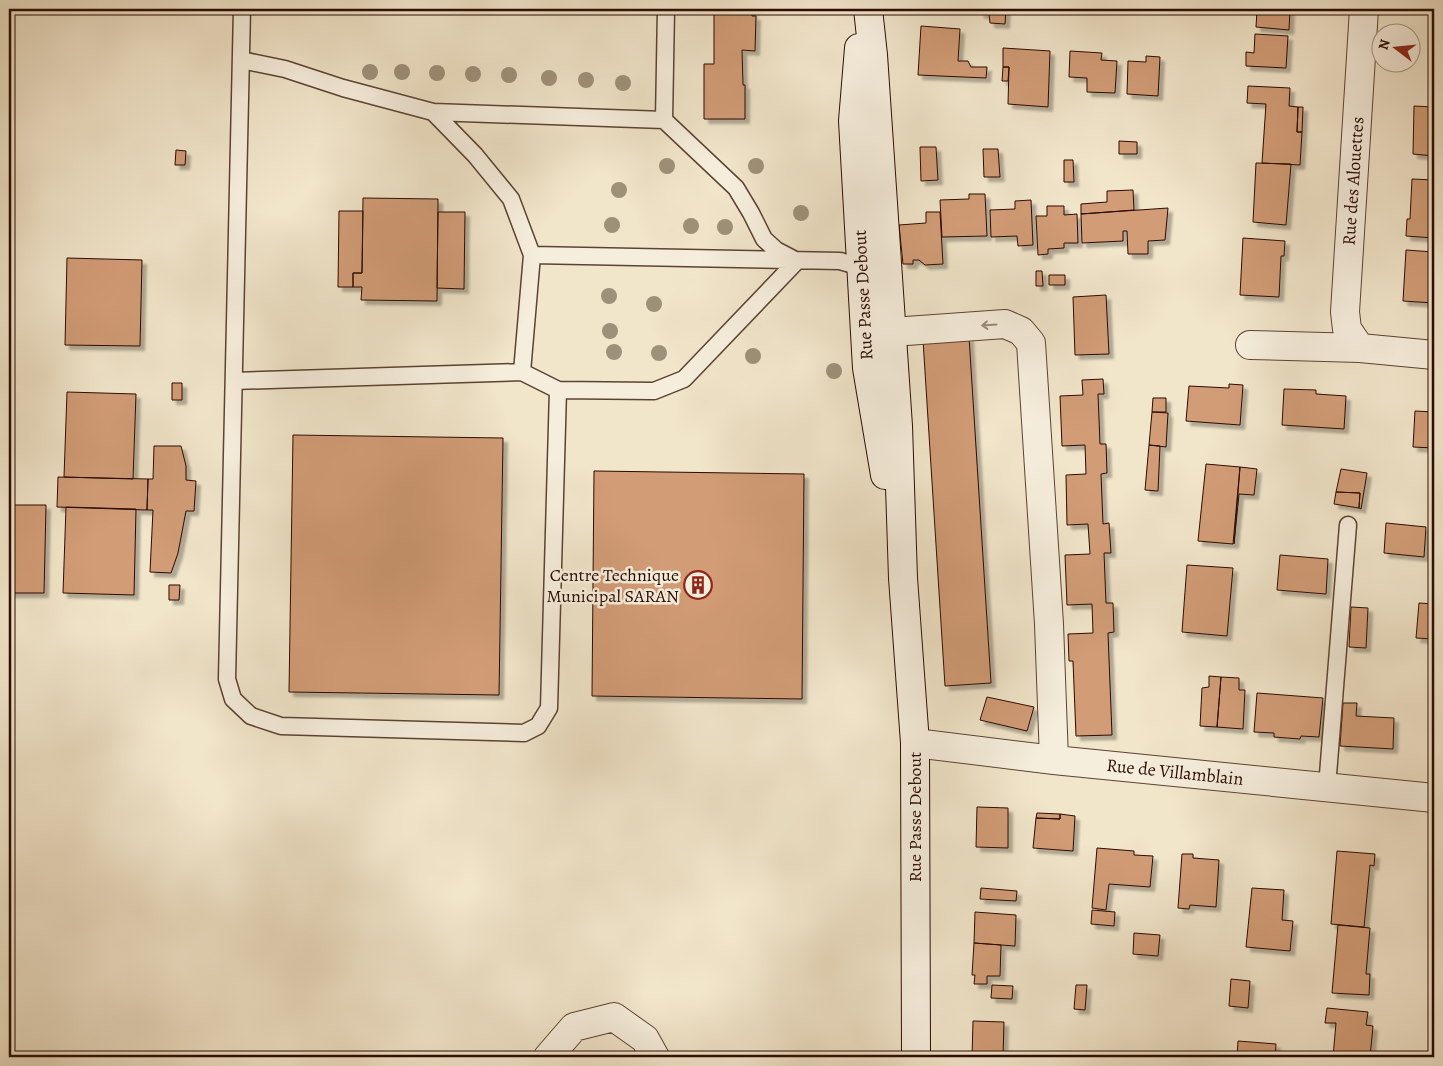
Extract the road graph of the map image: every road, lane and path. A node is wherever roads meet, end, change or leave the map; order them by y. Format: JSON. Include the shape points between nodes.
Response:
{"nodes":[{"id":1,"x":242,"y":9,"type":"edge"},
{"id":2,"x":666,"y":9,"type":"edge"},
{"id":3,"x":861,"y":9,"type":"edge"},
{"id":4,"x":868,"y":9,"type":"edge"},
{"id":5,"x":1364,"y":9,"type":"edge"},
{"id":6,"x":241,"y":60,"type":"junction"},
{"id":7,"x":433,"y":112,"type":"junction"},
{"id":8,"x":664,"y":120,"type":"junction"},
{"id":9,"x":884,"y":222,"type":"junction"},
{"id":10,"x":532,"y":255,"type":"junction"},
{"id":11,"x":854,"y":258,"type":"junction"},
{"id":12,"x":797,"y":261,"type":"junction"},
{"id":13,"x":892,"y":332,"type":"junction"},
{"id":14,"x":1250,"y":345,"type":"dead end"},
{"id":15,"x":1360,"y":348,"type":"junction"},
{"id":16,"x":1434,"y":355,"type":"edge"},
{"id":17,"x":522,"y":372,"type":"junction"},
{"id":18,"x":895,"y":376,"type":"junction"},
{"id":19,"x":234,"y":381,"type":"junction"},
{"id":20,"x":558,"y":390,"type":"junction"},
{"id":21,"x":1348,"y":526,"type":"dead end"},
{"id":22,"x":903,"y":578,"type":"junction"},
{"id":23,"x":915,"y":743,"type":"junction"},
{"id":24,"x":1054,"y":760,"type":"junction"},
{"id":25,"x":1327,"y":788,"type":"junction"},
{"id":26,"x":1434,"y":798,"type":"edge"},
{"id":27,"x":548,"y":1057,"type":"edge"},
{"id":28,"x":655,"y":1057,"type":"edge"},
{"id":29,"x":916,"y":1057,"type":"edge"}],
"edges":[{"from":1,"to":6,"type":"lane"},
{"from":2,"to":8,"type":"lane"},
{"from":3,"to":11,"type":"street","name":"Rue Passe Debout","via":[[853,121]]},
{"from":4,"to":9,"type":"street","name":"Rue Passe Debout"},
{"from":5,"to":15,"type":"street","name":"Rue des Alouettes","via":[[1345,312],[1347,329]]},
{"from":6,"to":7,"type":"lane","via":[[285,68],[343,88]]},
{"from":6,"to":19,"type":"lane"},
{"from":7,"to":8,"type":"lane"},
{"from":7,"to":10,"type":"lane","via":[[475,155],[510,199]]},
{"from":8,"to":12,"type":"lane","via":[[736,188],[764,239]]},
{"from":9,"to":11,"type":"lane"},
{"from":9,"to":13,"type":"street","name":"Rue Passe Debout"},
{"from":10,"to":12,"type":"lane"},
{"from":10,"to":17,"type":"lane"},
{"from":11,"to":12,"type":"lane"},
{"from":11,"to":18,"type":"lane","via":[[876,272],[883,360]]},
{"from":11,"to":22,"type":"street","name":"Rue Passe Debout","via":[[868,368]]},
{"from":12,"to":20,"type":"lane","via":[[684,379],[654,392]]},
{"from":13,"to":18,"type":"street","name":"Rue Passe Debout"},
{"from":24,"to":13,"type":"street","one_way":true,"via":[[1031,343],[1021,331],[1006,324]]},
{"from":14,"to":15,"type":"street"},
{"from":15,"to":16,"type":"street"},
{"from":17,"to":19,"type":"lane"},
{"from":17,"to":20,"type":"lane"},
{"from":18,"to":22,"type":"street","name":"Rue Passe Debout"},
{"from":19,"to":20,"type":"lane","via":[[227,679],[233,699],[251,716],[281,726],[524,733],[538,726],[549,708]]},
{"from":21,"to":25,"type":"lane"},
{"from":22,"to":23,"type":"street","name":"Rue Passe Debout"},
{"from":23,"to":24,"type":"street","name":"Rue de Villamblain"},
{"from":23,"to":29,"type":"street","name":"Rue Passe Debout"},
{"from":24,"to":25,"type":"street","name":"Rue de Villamblain"},
{"from":25,"to":26,"type":"street","name":"Rue de Villamblain"},
{"from":27,"to":28,"type":"street","via":[[574,1027],[614,1017],[645,1039]]}]}
